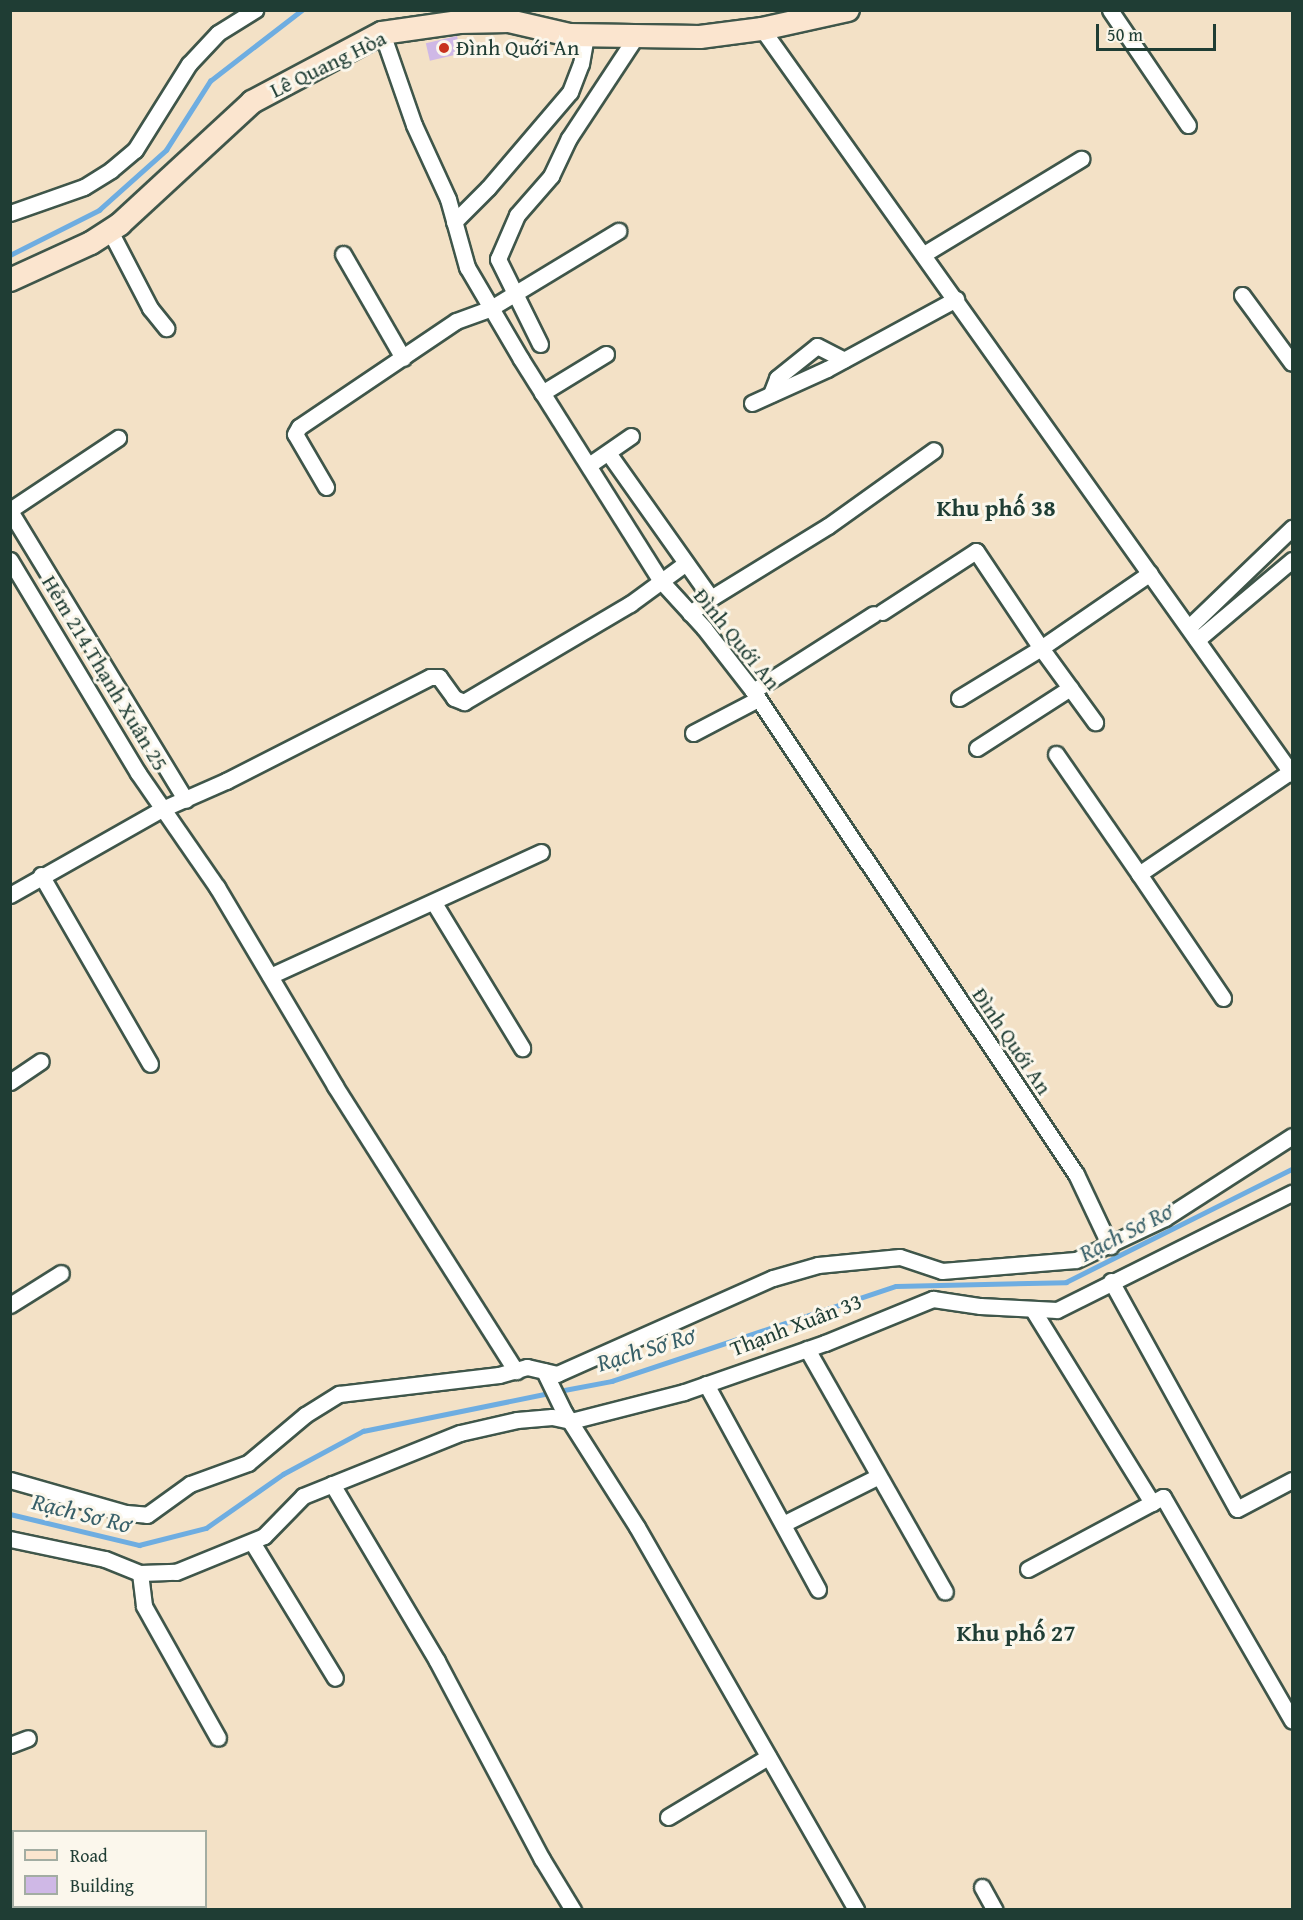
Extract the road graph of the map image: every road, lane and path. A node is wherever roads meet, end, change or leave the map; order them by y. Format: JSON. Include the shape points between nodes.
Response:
{"nodes":[{"id":1,"x":255,"y":10,"type":"edge"},
{"id":2,"x":848,"y":10,"type":"edge"},
{"id":3,"x":1110,"y":10,"type":"edge"},
{"id":4,"x":507,"y":16,"type":"edge"},
{"id":5,"x":535,"y":17,"type":"edge"},
{"id":6,"x":762,"y":29,"type":"junction"},
{"id":7,"x":382,"y":33,"type":"junction"},
{"id":8,"x":586,"y":36,"type":"junction"},
{"id":9,"x":635,"y":38,"type":"junction"},
{"id":10,"x":1188,"y":125,"type":"dead end"},
{"id":11,"x":1081,"y":159,"type":"dead end"},
{"id":12,"x":10,"y":213,"type":"edge"},
{"id":13,"x":454,"y":222,"type":"junction"},
{"id":14,"x":110,"y":231,"type":"junction"},
{"id":15,"x":618,"y":231,"type":"dead end"},
{"id":16,"x":343,"y":254,"type":"dead end"},
{"id":17,"x":924,"y":254,"type":"junction"},
{"id":18,"x":10,"y":280,"type":"edge"},
{"id":19,"x":515,"y":293,"type":"junction"},
{"id":20,"x":1242,"y":295,"type":"dead end"},
{"id":21,"x":956,"y":299,"type":"junction"},
{"id":22,"x":491,"y":308,"type":"junction"},
{"id":23,"x":166,"y":328,"type":"dead end"},
{"id":24,"x":540,"y":344,"type":"dead end"},
{"id":25,"x":606,"y":354,"type":"dead end"},
{"id":26,"x":403,"y":358,"type":"junction"},
{"id":27,"x":844,"y":360,"type":"junction"},
{"id":28,"x":1293,"y":363,"type":"edge"},
{"id":29,"x":542,"y":393,"type":"junction"},
{"id":30,"x":771,"y":394,"type":"junction"},
{"id":31,"x":753,"y":403,"type":"dead end"},
{"id":32,"x":631,"y":436,"type":"dead end"},
{"id":33,"x":118,"y":438,"type":"dead end"},
{"id":34,"x":934,"y":450,"type":"dead end"},
{"id":35,"x":609,"y":454,"type":"junction"},
{"id":36,"x":589,"y":465,"type":"junction"},
{"id":37,"x":326,"y":487,"type":"dead end"},
{"id":38,"x":10,"y":510,"type":"edge"},
{"id":39,"x":1293,"y":528,"type":"edge"},
{"id":40,"x":10,"y":560,"type":"edge"},
{"id":41,"x":1293,"y":560,"type":"edge"},
{"id":42,"x":686,"y":562,"type":"junction"},
{"id":43,"x":1150,"y":573,"type":"junction"},
{"id":44,"x":661,"y":581,"type":"junction"},
{"id":45,"x":711,"y":598,"type":"junction"},
{"id":46,"x":690,"y":613,"type":"junction"},
{"id":47,"x":1193,"y":633,"type":"junction"},
{"id":48,"x":1041,"y":648,"type":"junction"},
{"id":49,"x":1070,"y":687,"type":"junction"},
{"id":50,"x":755,"y":695,"type":"junction"},
{"id":51,"x":958,"y":698,"type":"dead end"},
{"id":52,"x":1095,"y":722,"type":"dead end"},
{"id":53,"x":693,"y":733,"type":"dead end"},
{"id":54,"x":977,"y":748,"type":"dead end"},
{"id":55,"x":1056,"y":754,"type":"dead end"},
{"id":56,"x":1292,"y":772,"type":"edge"},
{"id":57,"x":186,"y":800,"type":"junction"},
{"id":58,"x":162,"y":809,"type":"junction"},
{"id":59,"x":541,"y":852,"type":"dead end"},
{"id":60,"x":1139,"y":874,"type":"junction"},
{"id":61,"x":41,"y":875,"type":"junction"},
{"id":62,"x":10,"y":895,"type":"edge"},
{"id":63,"x":434,"y":903,"type":"junction"},
{"id":64,"x":270,"y":976,"type":"junction"},
{"id":65,"x":1223,"y":998,"type":"dead end"},
{"id":66,"x":522,"y":1048,"type":"dead end"},
{"id":67,"x":41,"y":1061,"type":"dead end"},
{"id":68,"x":150,"y":1064,"type":"dead end"},
{"id":69,"x":10,"y":1082,"type":"edge"},
{"id":70,"x":1293,"y":1136,"type":"edge"},
{"id":71,"x":1293,"y":1192,"type":"edge"},
{"id":72,"x":1110,"y":1246,"type":"junction"},
{"id":73,"x":61,"y":1273,"type":"dead end"},
{"id":74,"x":1111,"y":1281,"type":"junction"},
{"id":75,"x":10,"y":1305,"type":"edge"},
{"id":76,"x":1033,"y":1310,"type":"junction"},
{"id":77,"x":807,"y":1349,"type":"junction"},
{"id":78,"x":516,"y":1371,"type":"junction"},
{"id":79,"x":546,"y":1376,"type":"junction"},
{"id":80,"x":706,"y":1384,"type":"junction"},
{"id":81,"x":567,"y":1416,"type":"junction"},
{"id":82,"x":877,"y":1477,"type":"junction"},
{"id":83,"x":10,"y":1480,"type":"edge"},
{"id":84,"x":1293,"y":1480,"type":"edge"},
{"id":85,"x":332,"y":1484,"type":"junction"},
{"id":86,"x":1152,"y":1503,"type":"junction"},
{"id":87,"x":783,"y":1524,"type":"junction"},
{"id":88,"x":10,"y":1539,"type":"edge"},
{"id":89,"x":252,"y":1542,"type":"junction"},
{"id":90,"x":1028,"y":1569,"type":"dead end"},
{"id":91,"x":140,"y":1574,"type":"junction"},
{"id":92,"x":818,"y":1589,"type":"dead end"},
{"id":93,"x":945,"y":1592,"type":"dead end"},
{"id":94,"x":335,"y":1678,"type":"dead end"},
{"id":95,"x":1293,"y":1720,"type":"edge"},
{"id":96,"x":28,"y":1737,"type":"dead end"},
{"id":97,"x":218,"y":1738,"type":"dead end"},
{"id":98,"x":10,"y":1744,"type":"edge"},
{"id":99,"x":768,"y":1756,"type":"junction"},
{"id":100,"x":668,"y":1817,"type":"dead end"},
{"id":101,"x":982,"y":1887,"type":"dead end"},
{"id":102,"x":573,"y":1910,"type":"edge"},
{"id":103,"x":856,"y":1910,"type":"edge"},
{"id":104,"x":995,"y":1910,"type":"edge"}],
"edges":[{"from":1,"to":12,"type":"street","via":[[218,33],[189,64],[135,150],[111,170],[84,187]]},
{"from":2,"to":6,"type":"street","name":"Lê Quang Hòa"},
{"from":3,"to":10,"type":"street"},
{"from":4,"to":5,"type":"street","name":"Lê Quang Hòa"},
{"from":4,"to":7,"type":"street","name":"Lê Quang Hòa"},
{"from":5,"to":8,"type":"street","name":"Lê Quang Hòa"},
{"from":6,"to":9,"type":"street","name":"Lê Quang Hòa"},
{"from":6,"to":17,"type":"street"},
{"from":7,"to":13,"type":"street","name":"Đình Quới An"},
{"from":7,"to":14,"type":"street","name":"Lê Quang Hòa","via":[[252,102],[147,203]]},
{"from":8,"to":9,"type":"street","name":"Lê Quang Hòa"},
{"from":8,"to":13,"type":"street","via":[[570,92]]},
{"from":9,"to":19,"type":"street","via":[[569,138],[551,176],[517,215],[498,259]]},
{"from":11,"to":17,"type":"street"},
{"from":13,"to":22,"type":"street","name":"Đình Quới An","via":[[467,267]]},
{"from":14,"to":18,"type":"street","name":"Lê Quang Hòa"},
{"from":14,"to":23,"type":"street","via":[[150,308]]},
{"from":15,"to":19,"type":"street"},
{"from":16,"to":26,"type":"street"},
{"from":17,"to":21,"type":"street"},
{"from":19,"to":22,"type":"street"},
{"from":19,"to":24,"type":"street"},
{"from":20,"to":28,"type":"street"},
{"from":21,"to":27,"type":"street"},
{"from":21,"to":43,"type":"street"},
{"from":22,"to":26,"type":"street","via":[[456,321]]},
{"from":22,"to":29,"type":"street","name":"Đình Quới An"},
{"from":25,"to":29,"type":"street"},
{"from":26,"to":37,"type":"street","via":[[297,430],[295,434]]},
{"from":27,"to":30,"type":"street"},
{"from":27,"to":30,"type":"street","via":[[817,346],[777,378]]},
{"from":29,"to":36,"type":"street","name":"Đình Quới An"},
{"from":30,"to":31,"type":"street"},
{"from":32,"to":35,"type":"street"},
{"from":33,"to":38,"type":"street"},
{"from":34,"to":45,"type":"street","via":[[828,526]]},
{"from":35,"to":36,"type":"street"},
{"from":35,"to":42,"type":"street"},
{"from":36,"to":44,"type":"street","name":"Đình Quới An"},
{"from":38,"to":57,"type":"street"},
{"from":39,"to":47,"type":"street"},
{"from":40,"to":58,"type":"street","name":"Hẻm 214 Thạnh Xuân 25"},
{"from":41,"to":47,"type":"street"},
{"from":42,"to":44,"type":"street"},
{"from":42,"to":45,"type":"street"},
{"from":43,"to":47,"type":"street"},
{"from":43,"to":48,"type":"street"},
{"from":44,"to":46,"type":"street","name":"Đình Quới An"},
{"from":44,"to":57,"type":"street","via":[[630,604],[464,702],[454,698],[439,677],[430,677]]},
{"from":45,"to":46,"type":"street"},
{"from":46,"to":50,"type":"street","name":"Đình Quới An"},
{"from":47,"to":56,"type":"street"},
{"from":48,"to":49,"type":"street"},
{"from":48,"to":50,"type":"street","via":[[976,551]]},
{"from":48,"to":51,"type":"street"},
{"from":49,"to":52,"type":"street"},
{"from":49,"to":54,"type":"street"},
{"from":50,"to":53,"type":"street"},
{"from":50,"to":72,"type":"street","name":"Đình Quới An","via":[[1076,1174]]},
{"from":55,"to":60,"type":"street"},
{"from":56,"to":60,"type":"street"},
{"from":57,"to":58,"type":"street"},
{"from":58,"to":61,"type":"street"},
{"from":58,"to":64,"type":"street","name":"Hẻm 214 Thạnh Xuân 25","via":[[217,886]]},
{"from":59,"to":63,"type":"street"},
{"from":60,"to":65,"type":"street"},
{"from":61,"to":62,"type":"street"},
{"from":61,"to":68,"type":"street"},
{"from":63,"to":64,"type":"street"},
{"from":63,"to":66,"type":"street"},
{"from":64,"to":78,"type":"street","name":"Hẻm 214 Thạnh Xuân 25"},
{"from":67,"to":69,"type":"street"},
{"from":70,"to":72,"type":"street","via":[[1165,1218]]},
{"from":71,"to":74,"type":"street","name":"Thạnh Xuân 33"},
{"from":72,"to":79,"type":"street","via":[[1076,1260],[942,1270],[900,1257],[818,1264],[773,1278]]},
{"from":73,"to":75,"type":"street"},
{"from":74,"to":76,"type":"street","name":"Thạnh Xuân 33","via":[[1057,1310]]},
{"from":74,"to":84,"type":"street","via":[[1237,1509]]},
{"from":76,"to":77,"type":"street","name":"Thạnh Xuân 33","via":[[933,1299]]},
{"from":76,"to":86,"type":"street"},
{"from":77,"to":80,"type":"street","name":"Thạnh Xuân 33"},
{"from":77,"to":82,"type":"street"},
{"from":78,"to":79,"type":"street","via":[[527,1367]]},
{"from":78,"to":83,"type":"street","via":[[339,1394],[304,1415],[248,1463],[190,1484],[147,1515],[126,1513]]},
{"from":79,"to":81,"type":"street"},
{"from":80,"to":81,"type":"street","name":"Thạnh Xuân 33"},
{"from":80,"to":87,"type":"street"},
{"from":81,"to":85,"type":"street","name":"Thạnh Xuân 33","via":[[517,1420],[460,1433]]},
{"from":81,"to":99,"type":"street"},
{"from":82,"to":87,"type":"street"},
{"from":82,"to":93,"type":"street"},
{"from":85,"to":89,"type":"street","name":"Thạnh Xuân 33","via":[[303,1496],[264,1536]]},
{"from":85,"to":102,"type":"street","via":[[437,1661]]},
{"from":86,"to":90,"type":"street"},
{"from":86,"to":95,"type":"street","via":[[1163,1497]]},
{"from":87,"to":92,"type":"street"},
{"from":88,"to":91,"type":"street","name":"Thạnh Xuân 33","via":[[105,1559]]},
{"from":89,"to":91,"type":"street","name":"Thạnh Xuân 33","via":[[176,1572]]},
{"from":89,"to":94,"type":"street"},
{"from":91,"to":97,"type":"street","via":[[144,1606]]},
{"from":96,"to":98,"type":"street"},
{"from":99,"to":100,"type":"street"},
{"from":99,"to":103,"type":"street"},
{"from":101,"to":104,"type":"street"}]}
